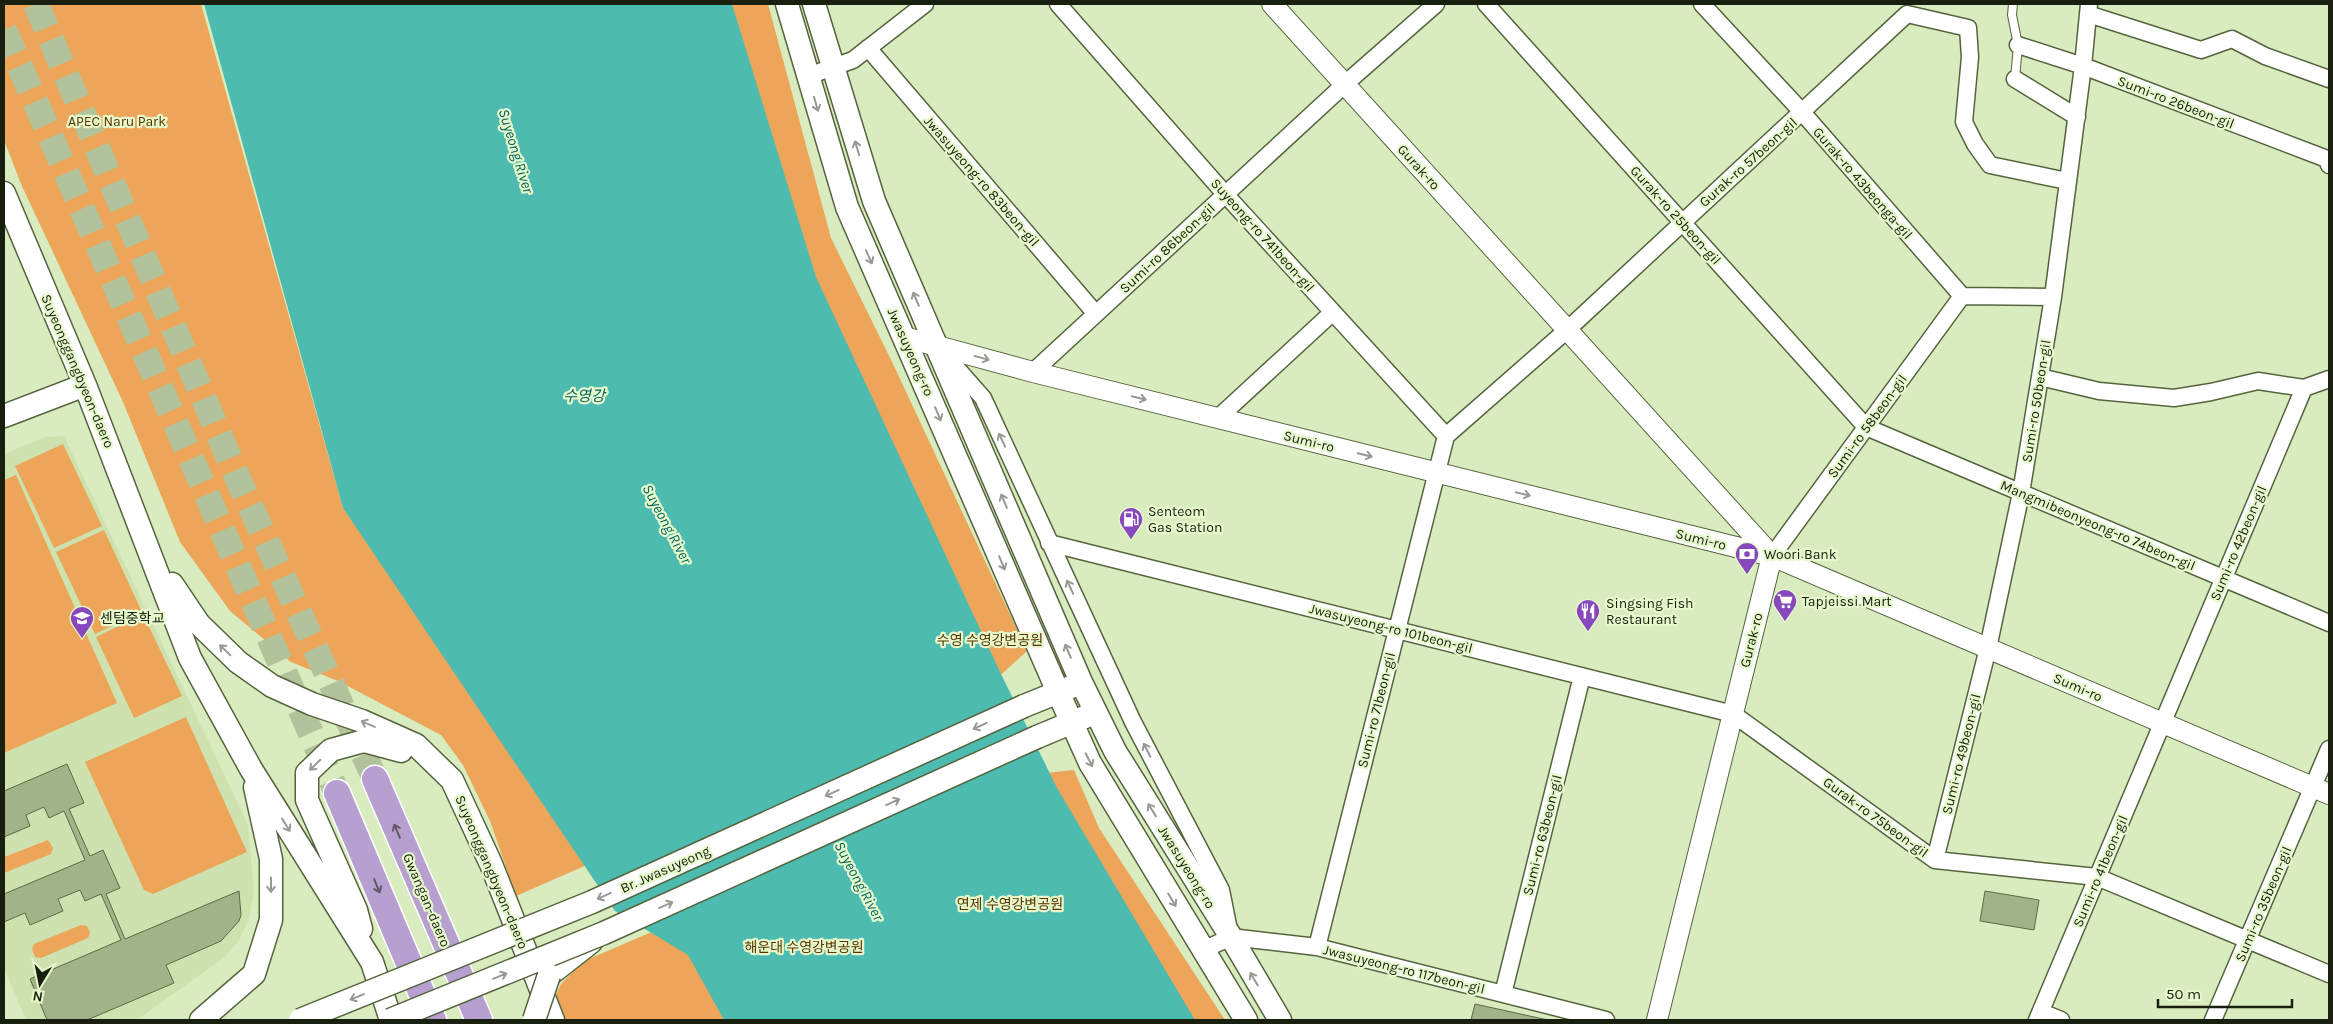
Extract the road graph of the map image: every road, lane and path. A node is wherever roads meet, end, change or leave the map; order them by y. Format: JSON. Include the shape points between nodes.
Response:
{"nodes":[{"id":1,"x":787,"y":4,"type":"edge"},
{"id":2,"x":814,"y":4,"type":"edge"},
{"id":3,"x":925,"y":4,"type":"edge"},
{"id":4,"x":1058,"y":4,"type":"edge"},
{"id":5,"x":1272,"y":4,"type":"edge"},
{"id":6,"x":1436,"y":4,"type":"edge"},
{"id":7,"x":1486,"y":4,"type":"edge"},
{"id":8,"x":1702,"y":4,"type":"edge"},
{"id":9,"x":2014,"y":4,"type":"edge"},
{"id":10,"x":2088,"y":9,"type":"edge"},
{"id":11,"x":2018,"y":45,"type":"junction"},
{"id":12,"x":868,"y":48,"type":"junction"},
{"id":13,"x":2083,"y":66,"type":"junction"},
{"id":14,"x":834,"y":68,"type":"junction"},
{"id":15,"x":808,"y":76,"type":"junction"},
{"id":16,"x":2015,"y":79,"type":"joint"},
{"id":17,"x":2329,"y":79,"type":"edge"},
{"id":18,"x":1345,"y":84,"type":"junction"},
{"id":19,"x":1802,"y":112,"type":"junction"},
{"id":20,"x":2077,"y":117,"type":"junction"},
{"id":21,"x":2329,"y":165,"type":"edge"},
{"id":22,"x":2067,"y":180,"type":"junction"},
{"id":23,"x":4,"y":193,"type":"edge"},
{"id":24,"x":1225,"y":194,"type":"junction"},
{"id":25,"x":1682,"y":221,"type":"junction"},
{"id":26,"x":1962,"y":296,"type":"junction"},
{"id":27,"x":2053,"y":298,"type":"junction"},
{"id":28,"x":1333,"y":312,"type":"junction"},
{"id":29,"x":1096,"y":314,"type":"junction"},
{"id":30,"x":1567,"y":330,"type":"junction"},
{"id":31,"x":904,"y":337,"type":"junction"},
{"id":32,"x":935,"y":344,"type":"junction"},
{"id":33,"x":1033,"y":372,"type":"junction"},
{"id":34,"x":2040,"y":376,"type":"junction"},
{"id":35,"x":2329,"y":379,"type":"edge"},
{"id":36,"x":85,"y":385,"type":"junction"},
{"id":37,"x":2304,"y":388,"type":"junction"},
{"id":38,"x":4,"y":416,"type":"edge"},
{"id":39,"x":1218,"y":418,"type":"junction"},
{"id":40,"x":1866,"y":427,"type":"junction"},
{"id":41,"x":1446,"y":436,"type":"junction"},
{"id":42,"x":1435,"y":472,"type":"junction"},
{"id":43,"x":2021,"y":493,"type":"junction"},
{"id":44,"x":1049,"y":543,"type":"junction"},
{"id":45,"x":150,"y":550,"type":"junction"},
{"id":46,"x":1772,"y":556,"type":"junction"},
{"id":47,"x":2224,"y":578,"type":"junction"},
{"id":48,"x":2329,"y":623,"type":"edge"},
{"id":49,"x":1396,"y":629,"type":"junction"},
{"id":50,"x":1988,"y":648,"type":"junction"},
{"id":51,"x":1582,"y":676,"type":"junction"},
{"id":52,"x":1081,"y":682,"type":"junction"},
{"id":53,"x":1058,"y":692,"type":"junction"},
{"id":54,"x":1096,"y":712,"type":"junction"},
{"id":55,"x":1733,"y":714,"type":"junction"},
{"id":56,"x":2162,"y":722,"type":"junction"},
{"id":57,"x":1072,"y":723,"type":"junction"},
{"id":58,"x":2329,"y":749,"type":"edge"},
{"id":59,"x":251,"y":769,"type":"junction"},
{"id":60,"x":375,"y":779,"type":"tunnel mouth"},
{"id":61,"x":452,"y":780,"type":"junction"},
{"id":62,"x":2321,"y":790,"type":"edge"},
{"id":63,"x":337,"y":793,"type":"tunnel mouth"},
{"id":64,"x":1935,"y":860,"type":"junction"},
{"id":65,"x":2097,"y":877,"type":"junction"},
{"id":66,"x":604,"y":933,"type":"junction"},
{"id":67,"x":1231,"y":937,"type":"junction"},
{"id":68,"x":2248,"y":940,"type":"junction"},
{"id":69,"x":1317,"y":947,"type":"junction"},
{"id":70,"x":1203,"y":950,"type":"junction"},
{"id":71,"x":372,"y":962,"type":"junction"},
{"id":72,"x":2329,"y":974,"type":"edge"},
{"id":73,"x":1502,"y":994,"type":"junction"},
{"id":74,"x":2039,"y":1016,"type":"edge"},
{"id":75,"x":201,"y":1020,"type":"edge"},
{"id":76,"x":300,"y":1020,"type":"edge"},
{"id":77,"x":390,"y":1020,"type":"edge"},
{"id":78,"x":433,"y":1020,"type":"edge"},
{"id":79,"x":479,"y":1020,"type":"edge"},
{"id":80,"x":534,"y":1020,"type":"edge"},
{"id":81,"x":553,"y":1020,"type":"edge"},
{"id":82,"x":1246,"y":1020,"type":"edge"},
{"id":83,"x":1280,"y":1020,"type":"edge"},
{"id":84,"x":1606,"y":1020,"type":"edge"},
{"id":85,"x":1658,"y":1020,"type":"edge"},
{"id":86,"x":2061,"y":1020,"type":"edge"},
{"id":87,"x":2213,"y":1020,"type":"edge"}],
"edges":[{"from":1,"to":15,"type":"main road","name":"Jwasuyeong-ro"},
{"from":2,"to":14,"type":"main road","name":"Jwasuyeong-ro"},
{"from":3,"to":12,"type":"street"},
{"from":4,"to":24,"type":"street","name":"Suyeong-ro 741beon-gil"},
{"from":5,"to":18,"type":"street","name":"Gurak-ro"},
{"from":6,"to":18,"type":"street","name":"Sumi-ro 86beon-gil"},
{"from":7,"to":25,"type":"street","name":"Gurak-ro 25beon-gil"},
{"from":8,"to":19,"type":"street","name":"Gurak-ro 43beonga-gil"},
{"from":9,"to":11,"type":"lane","via":[[2012,15]]},
{"from":10,"to":13,"type":"street","name":"Sumi-ro 50beon-gil"},
{"from":10,"to":17,"type":"street","via":[[2201,50],[2232,38],[2265,56]]},
{"from":11,"to":13,"type":"street","name":"Sumi-ro 26beon-gil"},
{"from":11,"to":16,"type":"lane"},
{"from":12,"to":14,"type":"street","via":[[853,60]]},
{"from":12,"to":29,"type":"street","name":"Jwasuyeong-ro 83beon-gil"},
{"from":13,"to":20,"type":"street","name":"Sumi-ro 50beon-gil"},
{"from":13,"to":21,"type":"street","name":"Sumi-ro 26beon-gil","via":[[2327,159]]},
{"from":14,"to":15,"type":"street"},
{"from":32,"to":14,"type":"main road","name":"Jwasuyeong-ro","one_way":true,"via":[[874,201]]},
{"from":15,"to":31,"type":"main road","name":"Jwasuyeong-ro","one_way":true,"via":[[847,207]]},
{"from":16,"to":20,"type":"street"},
{"from":18,"to":24,"type":"street","name":"Sumi-ro 86beon-gil"},
{"from":18,"to":30,"type":"street","name":"Gurak-ro"},
{"from":19,"to":22,"type":"street","name":"Gurak-ro 57beon-gil","via":[[1907,14],[1968,28],[1970,57],[1964,122],[1974,144],[1990,165]]},
{"from":19,"to":25,"type":"street","name":"Gurak-ro 57beon-gil"},
{"from":19,"to":26,"type":"street","name":"Gurak-ro 43beonga-gil"},
{"from":20,"to":22,"type":"street","name":"Sumi-ro 50beon-gil"},
{"from":22,"to":27,"type":"street","name":"Sumi-ro 50beon-gil"},
{"from":23,"to":36,"type":"main road","name":"Suyeonggangbyeon-daero"},
{"from":24,"to":28,"type":"street","name":"Suyeong-ro 741beon-gil"},
{"from":24,"to":29,"type":"street","name":"Sumi-ro 86beon-gil"},
{"from":25,"to":30,"type":"street","name":"Gurak-ro 57beon-gil"},
{"from":25,"to":40,"type":"street","name":"Gurak-ro 25beon-gil"},
{"from":26,"to":27,"type":"street"},
{"from":26,"to":40,"type":"street","name":"Sumi-ro 58beon-gil"},
{"from":27,"to":34,"type":"street","name":"Sumi-ro 50beon-gil"},
{"from":28,"to":39,"type":"street"},
{"from":28,"to":41,"type":"street","name":"Suyeong-ro 741beon-gil"},
{"from":29,"to":33,"type":"street","name":"Sumi-ro 86beon-gil"},
{"from":30,"to":41,"type":"street"},
{"from":30,"to":46,"type":"street","name":"Gurak-ro"},
{"from":31,"to":32,"type":"street","name":"Sumi-ro"},
{"from":31,"to":53,"type":"main road","name":"Jwasuyeong-ro","one_way":true},
{"from":32,"to":33,"type":"street","name":"Sumi-ro","one_way":true},
{"from":44,"to":32,"type":"street","one_way":true,"via":[[982,398]]},
{"from":52,"to":32,"type":"main road","name":"Jwasuyeong-ro","one_way":true},
{"from":33,"to":39,"type":"street","name":"Sumi-ro","one_way":true},
{"from":34,"to":37,"type":"street","via":[[2099,390],[2174,398],[2258,381]]},
{"from":34,"to":43,"type":"street","name":"Sumi-ro 50beon-gil"},
{"from":35,"to":37,"type":"street"},
{"from":36,"to":38,"type":"main road"},
{"from":36,"to":45,"type":"main road","name":"Suyeonggangbyeon-daero"},
{"from":37,"to":47,"type":"street","name":"Sumi-ro 42beon-gil"},
{"from":39,"to":42,"type":"street","name":"Sumi-ro","one_way":true},
{"from":40,"to":43,"type":"street","name":"Mangmibeonyeong-ro 74beon-gil"},
{"from":40,"to":46,"type":"street","name":"Sumi-ro 58beon-gil"},
{"from":41,"to":42,"type":"street"},
{"from":42,"to":46,"type":"street","name":"Sumi-ro","one_way":true},
{"from":42,"to":49,"type":"street","name":"Sumi-ro 71beon-gil"},
{"from":43,"to":47,"type":"street","name":"Mangmibeonyeong-ro 74beon-gil"},
{"from":43,"to":50,"type":"street","name":"Sumi-ro 50beon-gil"},
{"from":44,"to":49,"type":"street","name":"Jwasuyeong-ro 101beon-gil"},
{"from":67,"to":44,"type":"street","one_way":true,"via":[[1221,890],[1133,722]]},
{"from":45,"to":59,"type":"main road","name":"Suyeonggangbyeon-daero","via":[[190,658]]},
{"from":61,"to":45,"type":"main road","name":"Suyeonggangbyeon-daero","one_way":true,"via":[[416,745],[272,686],[238,662],[199,624]]},
{"from":46,"to":50,"type":"street","name":"Sumi-ro"},
{"from":46,"to":55,"type":"street","name":"Gurak-ro"},
{"from":47,"to":48,"type":"street","name":"Mangmibeonyeong-ro 74beon-gil"},
{"from":47,"to":56,"type":"street","name":"Sumi-ro 42beon-gil"},
{"from":49,"to":51,"type":"street","name":"Jwasuyeong-ro 101beon-gil"},
{"from":49,"to":69,"type":"street","name":"Sumi-ro 71beon-gil"},
{"from":50,"to":56,"type":"street","name":"Sumi-ro"},
{"from":50,"to":64,"type":"street","name":"Sumi-ro 49beon-gil"},
{"from":51,"to":55,"type":"street","name":"Jwasuyeong-ro 101beon-gil"},
{"from":51,"to":73,"type":"street","name":"Sumi-ro 63beon-gil"},
{"from":52,"to":53,"type":"main road"},
{"from":52,"to":54,"type":"main road","name":"Jwasuyeong-ro"},
{"from":53,"to":57,"type":"main road","name":"Jwasuyeong-ro"},
{"from":53,"to":76,"type":"main road","name":"Br. Jwasuyeong","one_way":true,"bridge":true,"via":[[592,902]]},
{"from":54,"to":57,"type":"main road"},
{"from":67,"to":54,"type":"main road","name":"Jwasuyeong-ro","one_way":true,"via":[[1115,751]]},
{"from":55,"to":64,"type":"street","name":"Gurak-ro 75beon-gil"},
{"from":55,"to":85,"type":"street","name":"Gurak-ro"},
{"from":56,"to":62,"type":"street","name":"Sumi-ro"},
{"from":56,"to":65,"type":"street","name":"Sumi-ro 41beon-gil"},
{"from":66,"to":57,"type":"main road","one_way":true,"bridge":true},
{"from":57,"to":70,"type":"main road","name":"Jwasuyeong-ro","one_way":true,"via":[[1090,762]]},
{"from":58,"to":62,"type":"street","name":"Sumi-ro 35beon-gil"},
{"from":59,"to":71,"type":"main road","one_way":true},
{"from":59,"to":75,"type":"main road","one_way":true,"via":[[272,859],[271,920],[254,974]]},
{"from":79,"to":60,"type":"highway","name":"Gwangan-daero","one_way":true},
{"from":61,"to":71,"type":"main road","one_way":true,"via":[[399,750],[364,740],[331,750],[307,773],[307,800],[356,910]]},
{"from":61,"to":81,"type":"main road","name":"Suyeonggangbyeon-daero","via":[[492,864]]},
{"from":62,"to":68,"type":"street","name":"Sumi-ro 35beon-gil"},
{"from":63,"to":78,"type":"highway","one_way":true},
{"from":64,"to":65,"type":"street","name":"Gurak-ro 75beon-gil"},
{"from":65,"to":68,"type":"street","name":"Gurak-ro 75beon-gil"},
{"from":65,"to":74,"type":"street","name":"Sumi-ro 41beon-gil"},
{"from":77,"to":66,"type":"main road","one_way":true,"bridge":true},
{"from":66,"to":80,"type":"main road","bridge":true,"via":[[549,975]]},
{"from":67,"to":69,"type":"street","name":"Jwasuyeong-ro 117beon-gil"},
{"from":67,"to":70,"type":"street"},
{"from":83,"to":67,"type":"main road","name":"Jwasuyeong-ro","one_way":true},
{"from":68,"to":72,"type":"street","name":"Gurak-ro 75beon-gil"},
{"from":68,"to":87,"type":"street","name":"Sumi-ro 35beon-gil"},
{"from":69,"to":73,"type":"street","name":"Jwasuyeong-ro 117beon-gil"},
{"from":70,"to":82,"type":"main road","name":"Jwasuyeong-ro"},
{"from":71,"to":77,"type":"main road"},
{"from":73,"to":84,"type":"street","name":"Jwasuyeong-ro 117beon-gil"},
{"from":74,"to":86,"type":"street"}]}
